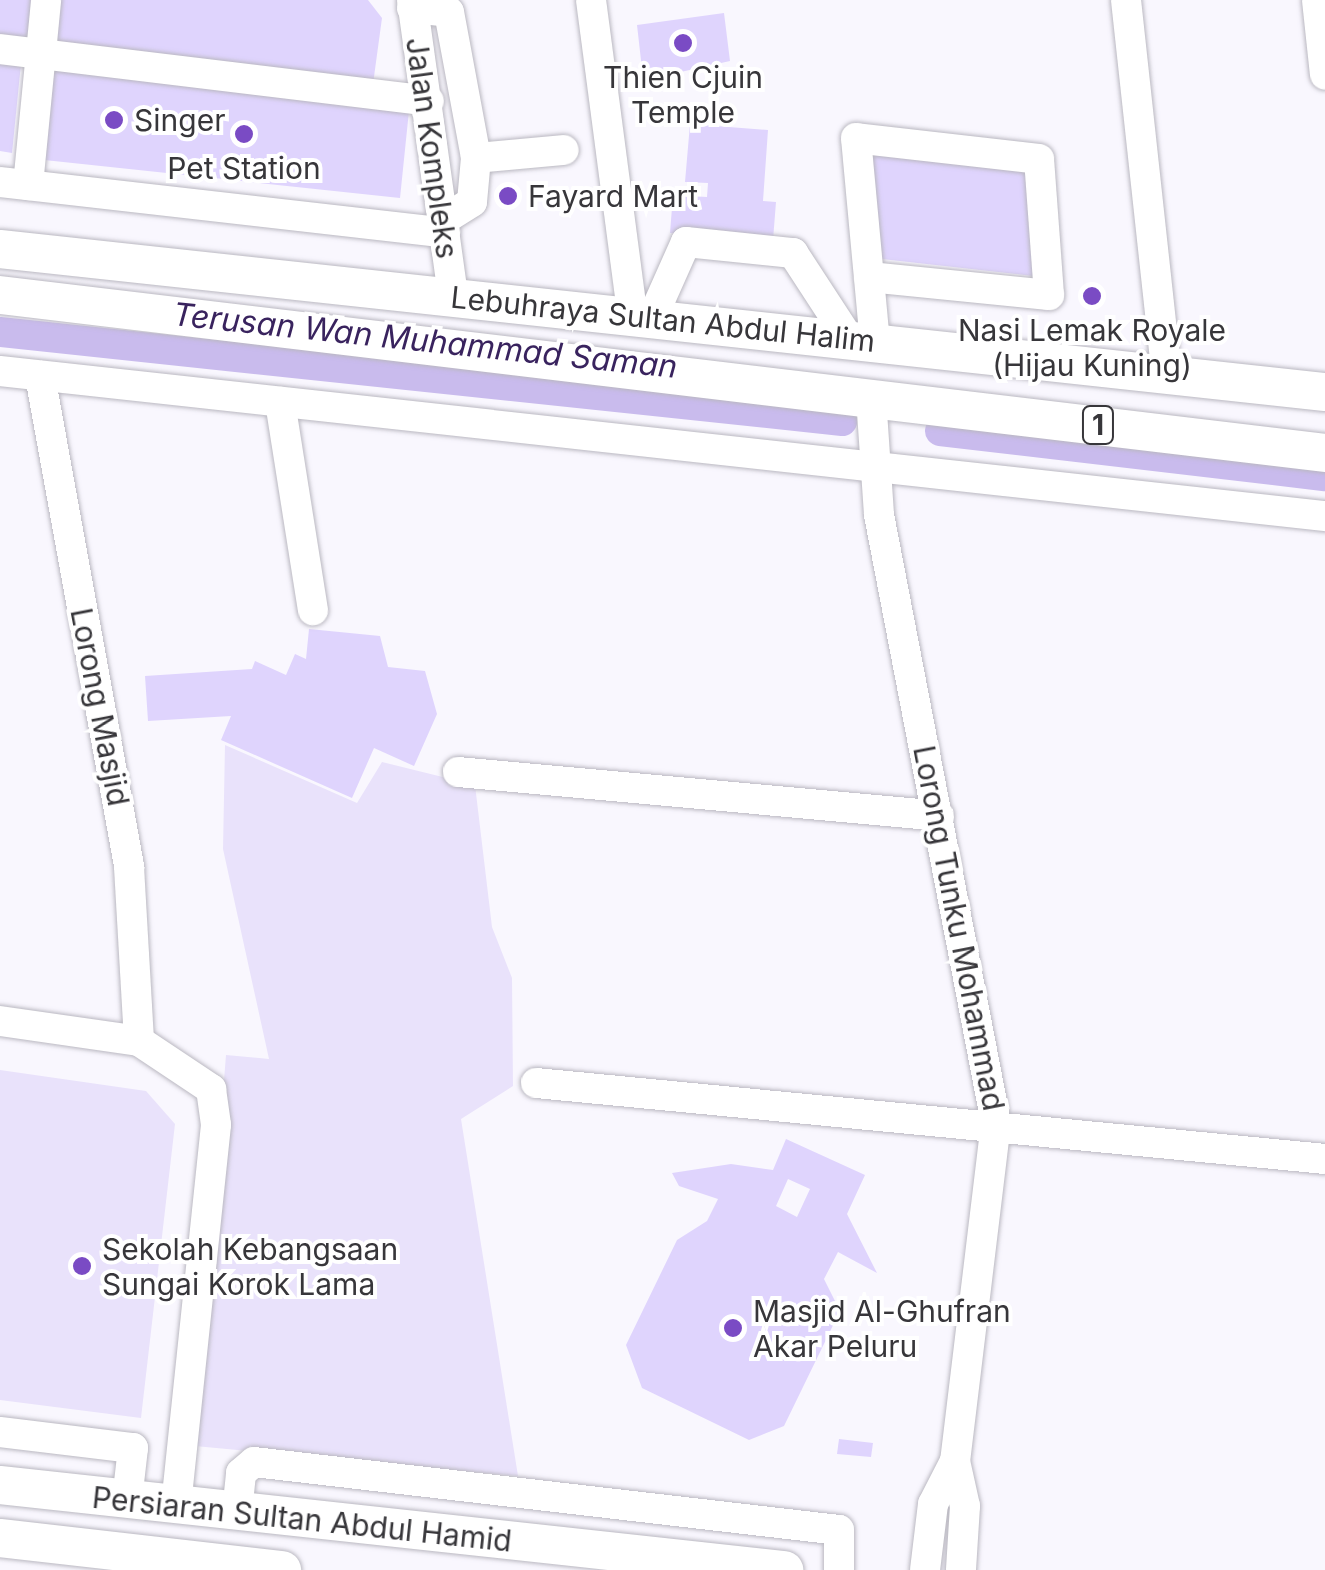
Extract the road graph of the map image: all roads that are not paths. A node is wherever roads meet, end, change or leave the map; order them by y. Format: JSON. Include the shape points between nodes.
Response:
{"nodes":[{"id":1,"x":46,"y":0,"type":"edge"},
{"id":2,"x":591,"y":0,"type":"edge"},
{"id":3,"x":1126,"y":0,"type":"edge"},
{"id":4,"x":1317,"y":0,"type":"edge"},
{"id":5,"x":412,"y":4,"type":"edge"},
{"id":6,"x":0,"y":49,"type":"edge"},
{"id":7,"x":41,"y":54,"type":"junction"},
{"id":8,"x":1325,"y":75,"type":"edge"},
{"id":9,"x":429,"y":101,"type":"junction"},
{"id":10,"x":564,"y":150,"type":"dead end"},
{"id":11,"x":476,"y":158,"type":"junction"},
{"id":12,"x":14,"y":184,"type":"edge"},
{"id":13,"x":444,"y":227,"type":"junction"},
{"id":14,"x":0,"y":249,"type":"edge"},
{"id":15,"x":869,"y":278,"type":"junction"},
{"id":16,"x":0,"y":295,"type":"edge"},
{"id":17,"x":452,"y":296,"type":"junction"},
{"id":18,"x":642,"y":314,"type":"junction"},
{"id":19,"x":862,"y":340,"type":"junction"},
{"id":20,"x":0,"y":371,"type":"edge"},
{"id":21,"x":1168,"y":375,"type":"junction"},
{"id":22,"x":40,"y":376,"type":"junction"},
{"id":23,"x":1325,"y":392,"type":"edge"},
{"id":24,"x":871,"y":397,"type":"junction"},
{"id":25,"x":280,"y":402,"type":"junction"},
{"id":26,"x":1325,"y":452,"type":"edge"},
{"id":27,"x":874,"y":468,"type":"junction"},
{"id":28,"x":1325,"y":516,"type":"edge"},
{"id":29,"x":313,"y":610,"type":"dead end"},
{"id":30,"x":458,"y":772,"type":"dead end"},
{"id":31,"x":938,"y":816,"type":"junction"},
{"id":32,"x":0,"y":1021,"type":"edge"},
{"id":33,"x":139,"y":1041,"type":"junction"},
{"id":34,"x":536,"y":1084,"type":"dead end"},
{"id":35,"x":996,"y":1123,"type":"junction"},
{"id":36,"x":1325,"y":1159,"type":"edge"},
{"id":37,"x":0,"y":1432,"type":"edge"},
{"id":38,"x":955,"y":1461,"type":"junction"},
{"id":39,"x":0,"y":1484,"type":"edge"},
{"id":40,"x":127,"y":1500,"type":"junction"},
{"id":41,"x":176,"y":1506,"type":"junction"},
{"id":42,"x":237,"y":1512,"type":"junction"},
{"id":43,"x":0,"y":1538,"type":"edge"},
{"id":44,"x":668,"y":1564,"type":"edge"},
{"id":45,"x":282,"y":1570,"type":"edge"},
{"id":46,"x":784,"y":1570,"type":"edge"},
{"id":47,"x":839,"y":1570,"type":"edge"},
{"id":48,"x":925,"y":1570,"type":"edge"},
{"id":49,"x":961,"y":1570,"type":"edge"}],
"edges":[{"from":1,"to":7,"type":"street"},
{"from":2,"to":18,"type":"street"},
{"from":3,"to":21,"type":"street"},
{"from":4,"to":8,"type":"street"},
{"from":5,"to":9,"type":"street","name":"Jalan Kompleks"},
{"from":5,"to":11,"type":"street","via":[[449,12]]},
{"from":6,"to":7,"type":"street"},
{"from":7,"to":9,"type":"street"},
{"from":7,"to":12,"type":"street"},
{"from":9,"to":13,"type":"street","name":"Jalan Kompleks"},
{"from":10,"to":11,"type":"street"},
{"from":11,"to":13,"type":"street","via":[[472,202]]},
{"from":12,"to":13,"type":"street"},
{"from":13,"to":17,"type":"street","name":"Jalan Kompleks"},
{"from":14,"to":17,"type":"main road","name":"Lebuhraya Sultan Abdul Halim","number":"1"},
{"from":15,"to":15,"type":"street","via":[[1048,295],[1040,159],[860,135]]},
{"from":15,"to":19,"type":"street"},
{"from":16,"to":24,"type":"main road","name":"Lebuhraya Sultan Abdul Halim","number":"1"},
{"from":17,"to":18,"type":"main road","name":"Lebuhraya Sultan Abdul Halim","number":"1"},
{"from":18,"to":19,"type":"main road","name":"Lebuhraya Sultan Abdul Halim","number":"1"},
{"from":18,"to":19,"type":"street","via":[[686,242],[794,252]]},
{"from":19,"to":21,"type":"main road","name":"Lebuhraya Sultan Abdul Halim","number":"1"},
{"from":20,"to":22,"type":"street"},
{"from":21,"to":23,"type":"main road","name":"Lebuhraya Sultan Abdul Halim","number":"1"},
{"from":22,"to":25,"type":"street"},
{"from":22,"to":33,"type":"street","name":"Lorong Masjid","via":[[129,867]]},
{"from":24,"to":26,"type":"main road","name":"Lebuhraya Sultan Abdul Halim","number":"1"},
{"from":24,"to":27,"type":"street","name":"Lorong Tunku Mohammad"},
{"from":25,"to":27,"type":"street"},
{"from":25,"to":29,"type":"street"},
{"from":27,"to":28,"type":"street"},
{"from":27,"to":31,"type":"street","name":"Lorong Tunku Mohammad"},
{"from":30,"to":31,"type":"street"},
{"from":31,"to":35,"type":"street","name":"Lorong Tunku Mohammad"},
{"from":32,"to":33,"type":"street"},
{"from":33,"to":41,"type":"street","via":[[199,1075],[216,1105]]},
{"from":34,"to":35,"type":"street"},
{"from":35,"to":36,"type":"street"},
{"from":35,"to":38,"type":"street","name":"Lorong Tunku Mohammad"},
{"from":37,"to":40,"type":"street","via":[[133,1448]]},
{"from":38,"to":48,"type":"street","name":"Lorong Tunku Mohammad","via":[[933,1504]]},
{"from":38,"to":49,"type":"street","name":"Lorong Tunku Mohammad","via":[[965,1506]]},
{"from":39,"to":40,"type":"main road","name":"Persiaran Sultan Abdul Hamid"},
{"from":40,"to":41,"type":"main road","name":"Persiaran Sultan Abdul Hamid"},
{"from":41,"to":42,"type":"main road","name":"Persiaran Sultan Abdul Hamid"},
{"from":42,"to":44,"type":"main road","name":"Persiaran Sultan Abdul Hamid"},
{"from":42,"to":47,"type":"street","via":[[241,1472],[254,1462],[840,1530]]},
{"from":43,"to":45,"type":"main road","name":"Persiaran Sultan Abdul Hamid"},
{"from":44,"to":46,"type":"main road","name":"Persiaran Sultan Abdul Hamid"}]}
